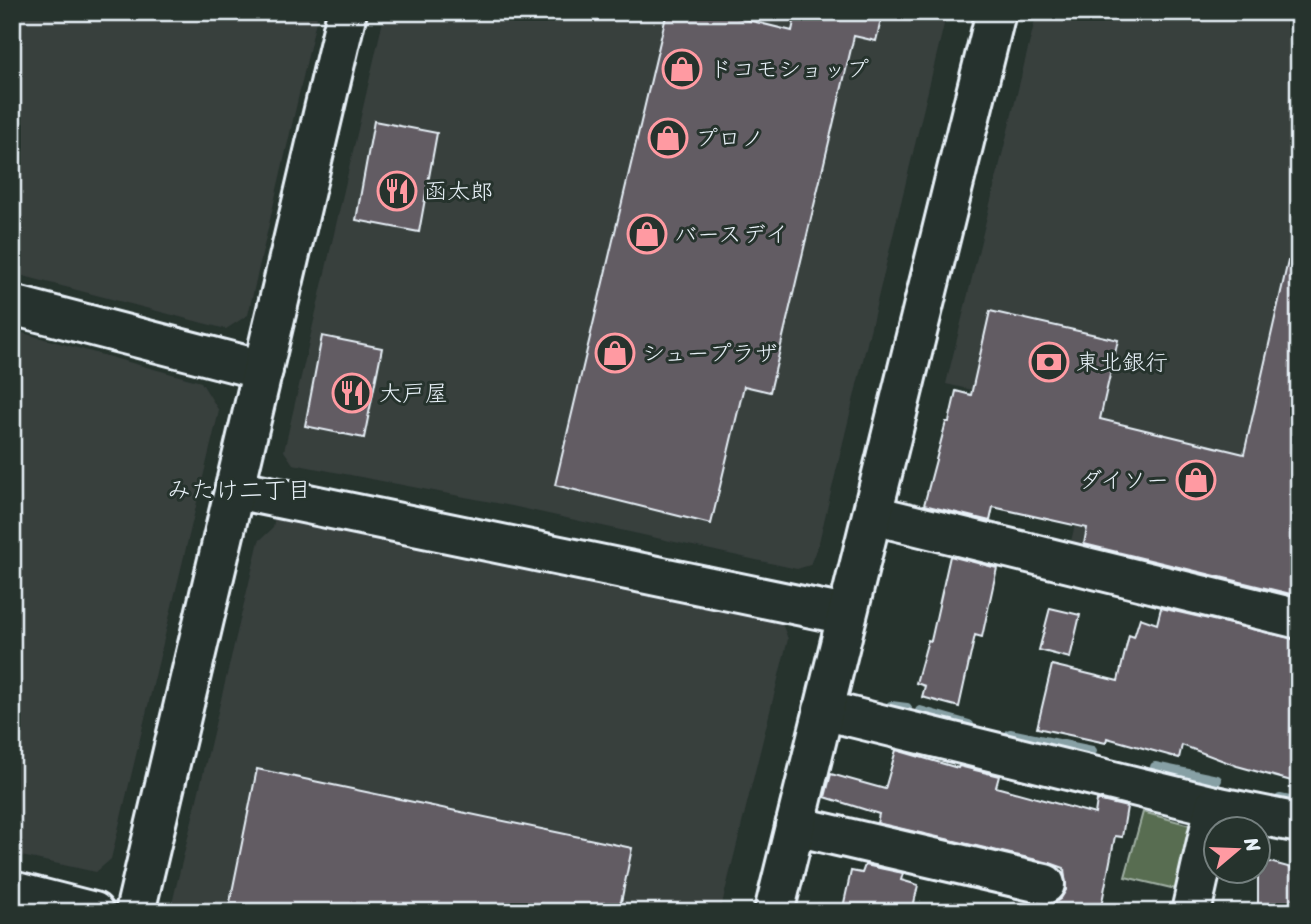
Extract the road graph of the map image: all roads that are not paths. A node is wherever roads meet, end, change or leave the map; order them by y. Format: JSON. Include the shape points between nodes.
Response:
{"nodes":[{"id":1,"x":347,"y":12,"type":"edge"},
{"id":2,"x":996,"y":12,"type":"edge"},
{"id":3,"x":12,"y":305,"type":"edge"},
{"id":4,"x":263,"y":370,"type":"junction"},
{"id":5,"x":235,"y":489,"type":"junction"},
{"id":6,"x":873,"y":514,"type":"junction"},
{"id":7,"x":846,"y":615,"type":"junction"},
{"id":8,"x":1299,"y":619,"type":"edge"},
{"id":9,"x":823,"y":710,"type":"junction"},
{"id":10,"x":1215,"y":806,"type":"junction"},
{"id":11,"x":1299,"y":823,"type":"edge"},
{"id":12,"x":795,"y":826,"type":"junction"},
{"id":13,"x":1045,"y":884,"type":"dead end"},
{"id":14,"x":12,"y":891,"type":"edge"},
{"id":15,"x":94,"y":912,"type":"edge"},
{"id":16,"x":135,"y":912,"type":"edge"},
{"id":17,"x":774,"y":912,"type":"edge"},
{"id":18,"x":1191,"y":912,"type":"edge"}],
"edges":[{"from":1,"to":4,"type":"street"},
{"from":2,"to":6,"type":"street"},
{"from":3,"to":4,"type":"street"},
{"from":4,"to":5,"type":"street"},
{"from":5,"to":7,"type":"street"},
{"from":5,"to":16,"type":"street"},
{"from":6,"to":7,"type":"street"},
{"from":6,"to":8,"type":"street"},
{"from":7,"to":9,"type":"street"},
{"from":9,"to":10,"type":"street"},
{"from":9,"to":12,"type":"street"},
{"from":10,"to":11,"type":"street"},
{"from":10,"to":18,"type":"street"},
{"from":12,"to":13,"type":"street"},
{"from":12,"to":17,"type":"street"},
{"from":14,"to":15,"type":"street"}]}
